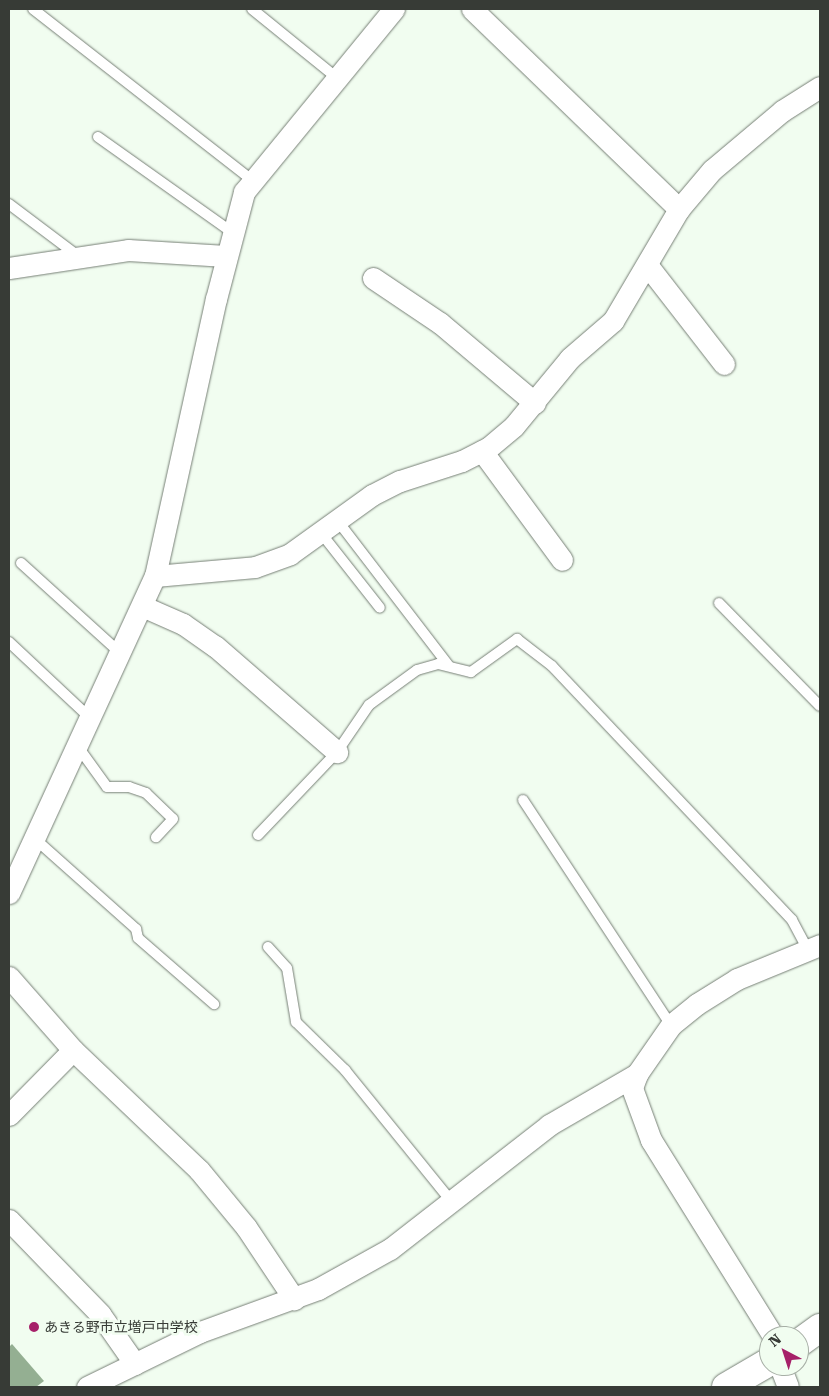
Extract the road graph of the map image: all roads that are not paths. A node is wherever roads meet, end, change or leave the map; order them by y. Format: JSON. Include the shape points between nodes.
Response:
{"nodes":[{"id":1,"x":33,"y":9,"type":"edge"},
{"id":2,"x":252,"y":9,"type":"edge"},
{"id":3,"x":394,"y":9,"type":"edge"},
{"id":4,"x":472,"y":9,"type":"edge"},
{"id":5,"x":337,"y":78,"type":"junction"},
{"id":6,"x":820,"y":87,"type":"edge"},
{"id":7,"x":98,"y":138,"type":"dead end"},
{"id":8,"x":252,"y":180,"type":"junction"},
{"id":9,"x":9,"y":204,"type":"edge"},
{"id":10,"x":679,"y":209,"type":"junction"},
{"id":11,"x":233,"y":233,"type":"junction"},
{"id":12,"x":226,"y":256,"type":"junction"},
{"id":13,"x":79,"y":257,"type":"junction"},
{"id":14,"x":648,"y":266,"type":"junction"},
{"id":15,"x":9,"y":268,"type":"edge"},
{"id":16,"x":373,"y":278,"type":"dead end"},
{"id":17,"x":724,"y":364,"type":"dead end"},
{"id":18,"x":535,"y":403,"type":"junction"},
{"id":19,"x":482,"y":451,"type":"junction"},
{"id":20,"x":329,"y":526,"type":"junction"},
{"id":21,"x":562,"y":560,"type":"dead end"},
{"id":22,"x":21,"y":563,"type":"dead end"},
{"id":23,"x":155,"y":576,"type":"junction"},
{"id":24,"x":719,"y":603,"type":"dead end"},
{"id":25,"x":142,"y":606,"type":"junction"},
{"id":26,"x":380,"y":608,"type":"dead end"},
{"id":27,"x":9,"y":642,"type":"edge"},
{"id":28,"x":118,"y":651,"type":"junction"},
{"id":29,"x":449,"y":666,"type":"junction"},
{"id":30,"x":820,"y":706,"type":"edge"},
{"id":31,"x":88,"y":716,"type":"junction"},
{"id":32,"x":75,"y":744,"type":"junction"},
{"id":33,"x":337,"y":752,"type":"junction"},
{"id":34,"x":523,"y":800,"type":"dead end"},
{"id":35,"x":258,"y":835,"type":"dead end"},
{"id":36,"x":33,"y":838,"type":"junction"},
{"id":37,"x":156,"y":838,"type":"dead end"},
{"id":38,"x":9,"y":893,"type":"edge"},
{"id":39,"x":268,"y":947,"type":"dead end"},
{"id":40,"x":814,"y":947,"type":"edge"},
{"id":41,"x":9,"y":977,"type":"edge"},
{"id":42,"x":214,"y":1004,"type":"dead end"},
{"id":43,"x":670,"y":1025,"type":"junction"},
{"id":44,"x":73,"y":1050,"type":"junction"},
{"id":45,"x":637,"y":1074,"type":"junction"},
{"id":46,"x":9,"y":1115,"type":"edge"},
{"id":47,"x":452,"y":1202,"type":"junction"},
{"id":48,"x":9,"y":1220,"type":"edge"},
{"id":49,"x":294,"y":1299,"type":"junction"},
{"id":50,"x":767,"y":1326,"type":"edge"},
{"id":51,"x":820,"y":1328,"type":"edge"},
{"id":52,"x":809,"y":1336,"type":"edge"},
{"id":53,"x":135,"y":1364,"type":"junction"},
{"id":54,"x":759,"y":1368,"type":"edge"},
{"id":55,"x":87,"y":1387,"type":"edge"},
{"id":56,"x":726,"y":1387,"type":"edge"}],
"edges":[{"from":1,"to":8,"type":"lane"},
{"from":2,"to":5,"type":"lane"},
{"from":3,"to":5,"type":"street"},
{"from":4,"to":10,"type":"street"},
{"from":5,"to":8,"type":"street"},
{"from":6,"to":10,"type":"street","via":[[782,111],[712,170]]},
{"from":7,"to":11,"type":"lane"},
{"from":8,"to":11,"type":"street","via":[[244,192]]},
{"from":9,"to":13,"type":"lane"},
{"from":10,"to":14,"type":"street"},
{"from":11,"to":12,"type":"street"},
{"from":12,"to":13,"type":"street","via":[[128,250]]},
{"from":12,"to":23,"type":"street"},
{"from":13,"to":15,"type":"street"},
{"from":14,"to":17,"type":"street"},
{"from":14,"to":18,"type":"street","via":[[613,321],[570,358]]},
{"from":16,"to":18,"type":"street","via":[[440,323]]},
{"from":18,"to":19,"type":"street","via":[[514,426]]},
{"from":19,"to":20,"type":"street","via":[[462,461],[400,481],[372,495]]},
{"from":19,"to":21,"type":"street"},
{"from":20,"to":23,"type":"street","via":[[290,554],[255,567]]},
{"from":20,"to":26,"type":"lane"},
{"from":20,"to":29,"type":"lane"},
{"from":22,"to":28,"type":"lane"},
{"from":23,"to":25,"type":"street"},
{"from":24,"to":30,"type":"lane"},
{"from":25,"to":28,"type":"street"},
{"from":25,"to":33,"type":"street","via":[[183,624],[216,646]]},
{"from":27,"to":31,"type":"lane"},
{"from":28,"to":31,"type":"street"},
{"from":29,"to":33,"type":"lane","via":[[438,664],[417,670],[369,705]]},
{"from":29,"to":40,"type":"lane","via":[[471,672],[517,639],[552,666]]},
{"from":31,"to":32,"type":"street"},
{"from":32,"to":36,"type":"street"},
{"from":32,"to":37,"type":"lane","via":[[107,787],[129,787],[146,793],[173,819]]},
{"from":33,"to":35,"type":"lane"},
{"from":34,"to":43,"type":"lane"},
{"from":36,"to":38,"type":"street"},
{"from":36,"to":42,"type":"lane","via":[[136,929],[138,938]]},
{"from":39,"to":47,"type":"lane","via":[[287,968],[296,1022],[345,1070]]},
{"from":40,"to":43,"type":"street","via":[[737,980],[696,1004]]},
{"from":41,"to":44,"type":"street"},
{"from":43,"to":45,"type":"street"},
{"from":44,"to":46,"type":"street"},
{"from":44,"to":49,"type":"street","via":[[199,1170],[246,1227]]},
{"from":45,"to":47,"type":"street","via":[[549,1125]]},
{"from":45,"to":50,"type":"street","via":[[632,1088],[651,1140]]},
{"from":47,"to":49,"type":"street","via":[[390,1249]]},
{"from":48,"to":53,"type":"street","via":[[100,1314]]},
{"from":49,"to":53,"type":"street","via":[[200,1332]]},
{"from":51,"to":52,"type":"main road"},
{"from":53,"to":55,"type":"street"},
{"from":54,"to":56,"type":"main road"}]}
